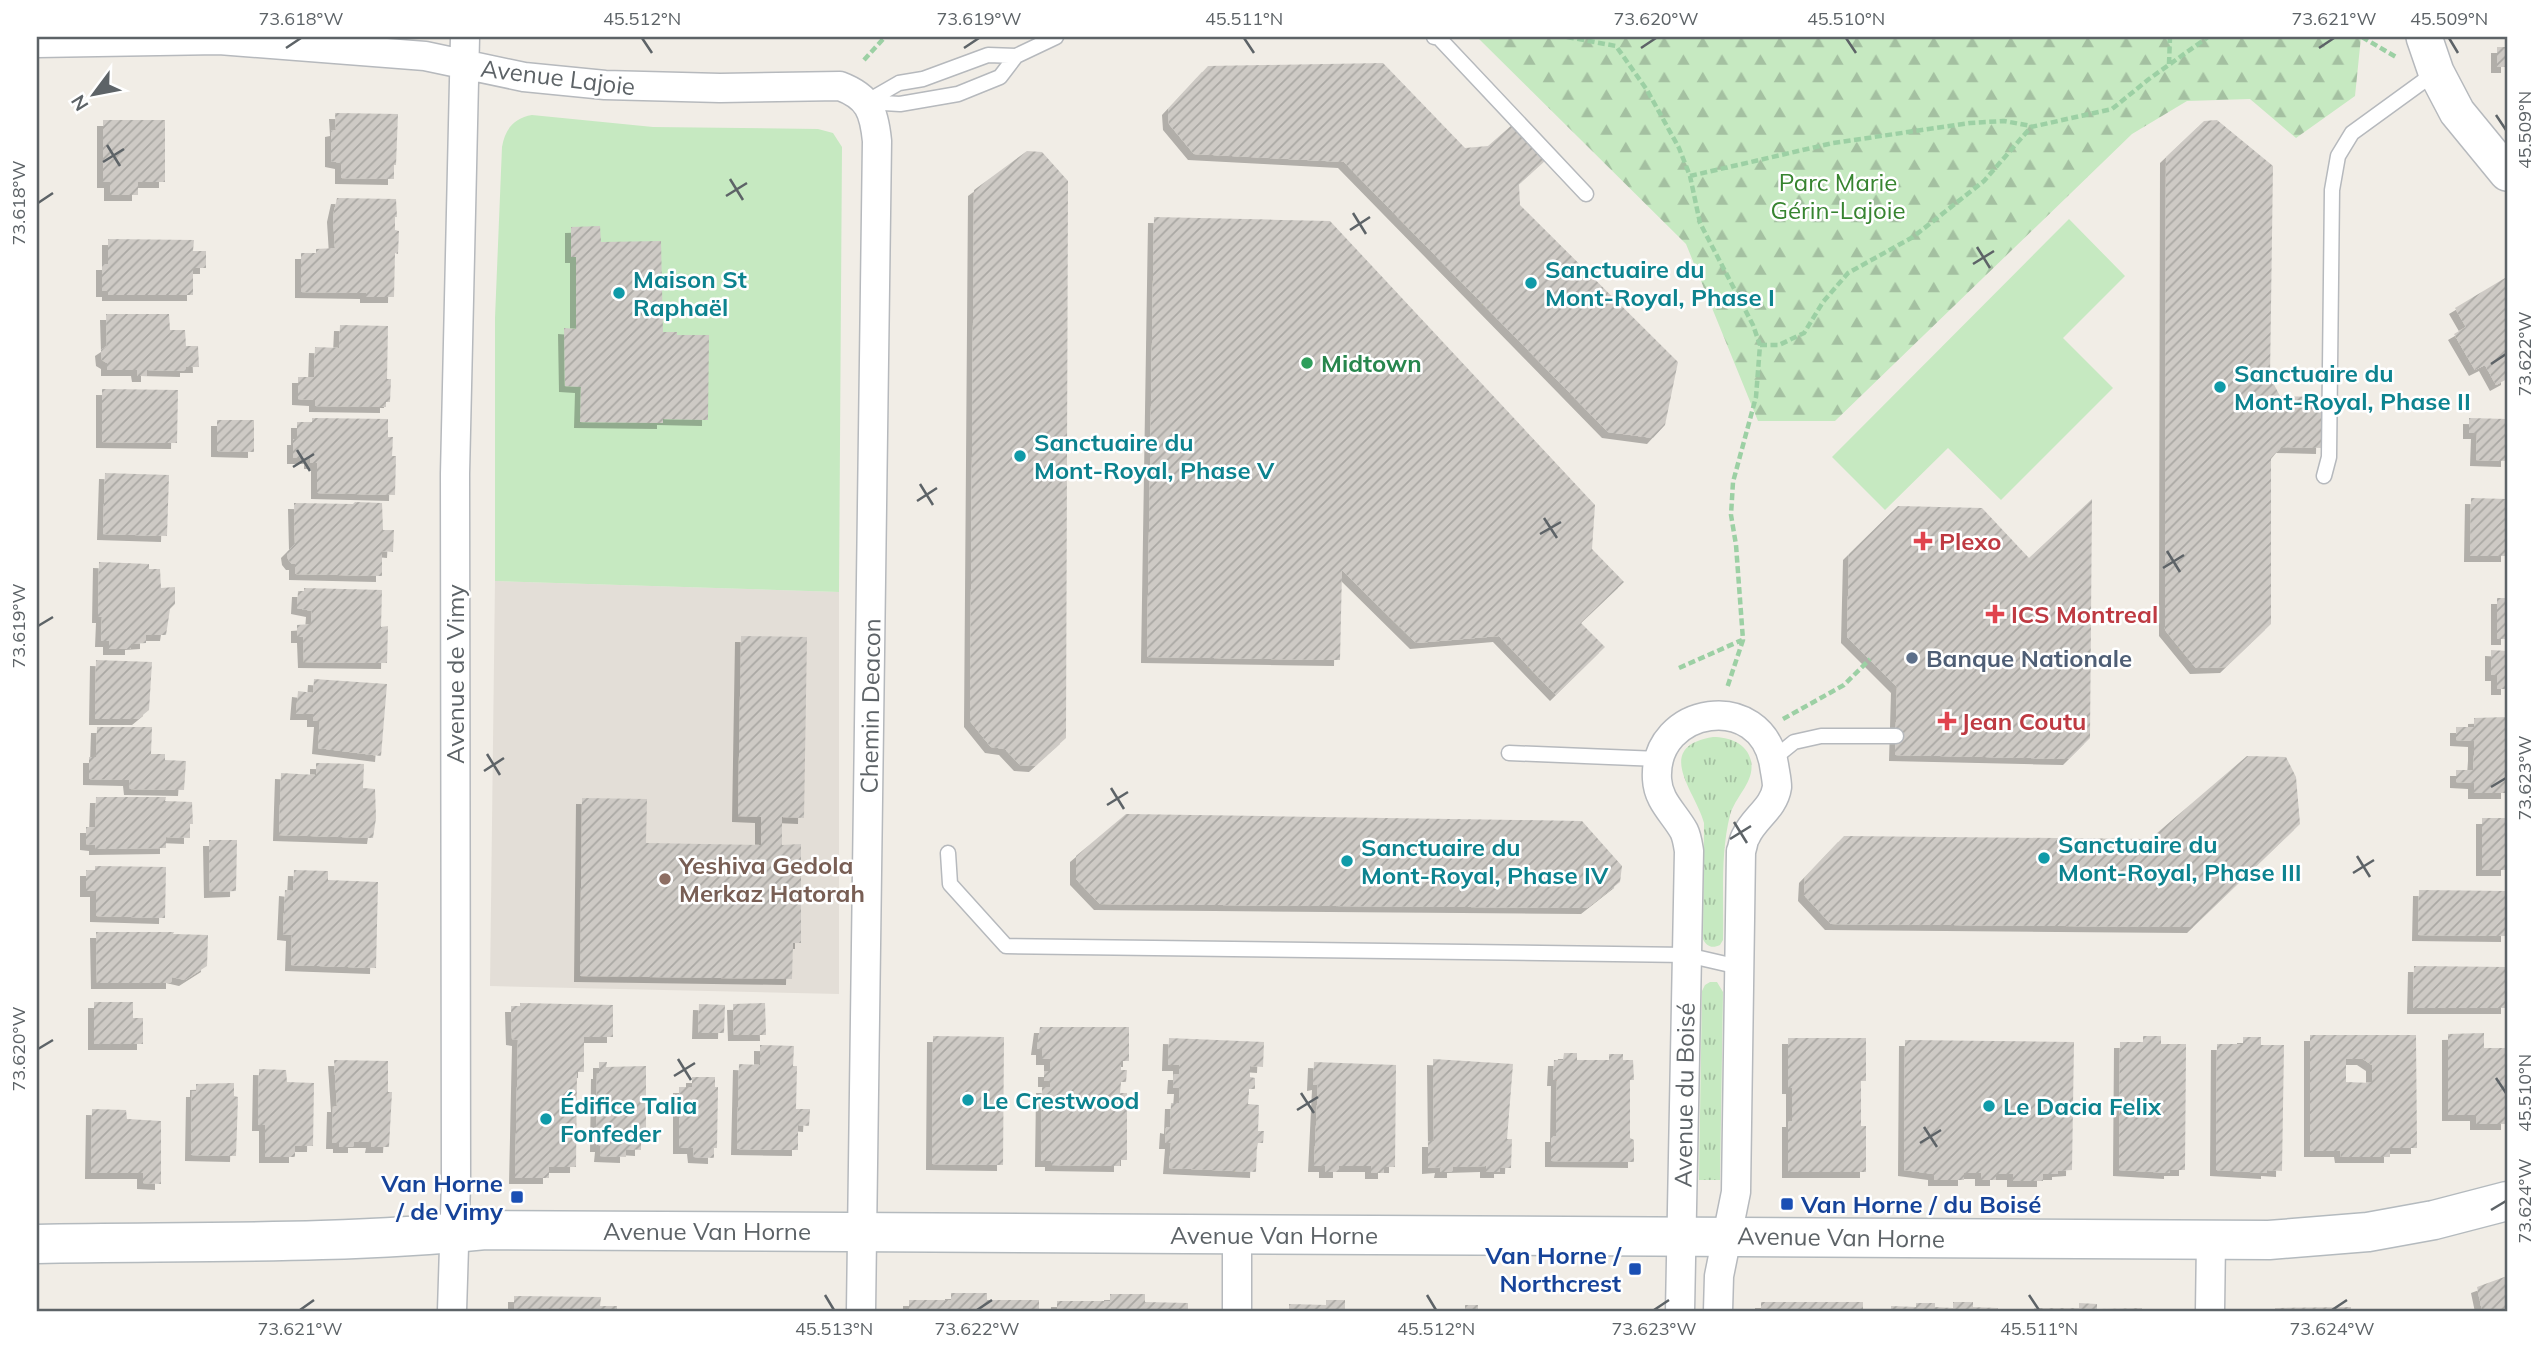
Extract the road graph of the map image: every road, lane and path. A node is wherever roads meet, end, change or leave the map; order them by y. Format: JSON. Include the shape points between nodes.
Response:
{"nodes":[{"id":1,"x":465,"y":37,"type":"edge"},
{"id":2,"x":885,"y":37,"type":"edge"},
{"id":3,"x":1056,"y":37,"type":"edge"},
{"id":4,"x":1434,"y":37,"type":"edge"},
{"id":5,"x":1567,"y":37,"type":"edge"},
{"id":6,"x":1616,"y":37,"type":"edge"},
{"id":7,"x":2170,"y":37,"type":"edge"},
{"id":8,"x":2208,"y":37,"type":"edge"},
{"id":9,"x":2362,"y":37,"type":"edge"},
{"id":10,"x":37,"y":43,"type":"edge"},
{"id":11,"x":1616,"y":46,"type":"junction"},
{"id":12,"x":2411,"y":48,"type":"edge"},
{"id":13,"x":1016,"y":56,"type":"junction"},
{"id":14,"x":864,"y":60,"type":"dead end"},
{"id":15,"x":2169,"y":64,"type":"junction"},
{"id":16,"x":465,"y":65,"type":"junction"},
{"id":17,"x":2436,"y":72,"type":"junction"},
{"id":18,"x":866,"y":102,"type":"junction"},
{"id":19,"x":2031,"y":127,"type":"junction"},
{"id":20,"x":2507,"y":173,"type":"edge"},
{"id":21,"x":1690,"y":176,"type":"junction"},
{"id":22,"x":1586,"y":194,"type":"dead end"},
{"id":23,"x":1760,"y":345,"type":"junction"},
{"id":24,"x":2325,"y":476,"type":"dead end"},
{"id":25,"x":1743,"y":640,"type":"junction"},
{"id":26,"x":1870,"y":660,"type":"dead end"},
{"id":27,"x":1679,"y":668,"type":"dead end"},
{"id":28,"x":1726,"y":689,"type":"dead end"},
{"id":29,"x":1783,"y":720,"type":"dead end"},
{"id":30,"x":1896,"y":737,"type":"dead end"},
{"id":31,"x":1509,"y":753,"type":"dead end"},
{"id":32,"x":1659,"y":759,"type":"junction"},
{"id":33,"x":1773,"y":759,"type":"junction"},
{"id":34,"x":948,"y":853,"type":"dead end"},
{"id":35,"x":1687,"y":955,"type":"junction"},
{"id":36,"x":1739,"y":967,"type":"junction"},
{"id":37,"x":2507,"y":1201,"type":"edge"},
{"id":38,"x":862,"y":1231,"type":"junction"},
{"id":39,"x":453,"y":1233,"type":"junction"},
{"id":40,"x":1237,"y":1236,"type":"junction"},
{"id":41,"x":1681,"y":1236,"type":"junction"},
{"id":42,"x":1727,"y":1236,"type":"junction"},
{"id":43,"x":2211,"y":1240,"type":"junction"},
{"id":44,"x":37,"y":1244,"type":"edge"},
{"id":45,"x":452,"y":1311,"type":"edge"},
{"id":46,"x":861,"y":1311,"type":"edge"},
{"id":47,"x":1237,"y":1311,"type":"edge"},
{"id":48,"x":1680,"y":1311,"type":"edge"},
{"id":49,"x":1718,"y":1311,"type":"edge"},
{"id":50,"x":2210,"y":1311,"type":"edge"}],
"edges":[{"from":1,"to":16,"type":"street","name":"Avenue de Vimy"},
{"from":2,"to":14,"type":"path"},
{"from":3,"to":13,"type":"lane"},
{"from":4,"to":22,"type":"lane"},
{"from":5,"to":11,"type":"path"},
{"from":6,"to":11,"type":"path"},
{"from":7,"to":15,"type":"path"},
{"from":8,"to":15,"type":"path"},
{"from":9,"to":12,"type":"path"},
{"from":10,"to":16,"type":"street","name":"Avenue Lajoie","via":[[219,40],[425,56]]},
{"from":11,"to":21,"type":"path","via":[[1647,90]]},
{"from":12,"to":17,"type":"street"},
{"from":13,"to":18,"type":"lane","via":[[988,55],[899,83]]},
{"from":13,"to":18,"type":"lane","via":[[1000,78],[958,94],[900,104]]},
{"from":15,"to":19,"type":"path","via":[[2112,108]]},
{"from":16,"to":18,"type":"street","name":"Avenue Lajoie","via":[[524,77],[619,85],[720,89],[840,86]]},
{"from":16,"to":39,"type":"street","name":"Avenue de Vimy","via":[[455,474]]},
{"from":17,"to":20,"type":"street","via":[[2457,112]]},
{"from":17,"to":24,"type":"lane","via":[[2352,133],[2338,156],[2332,190],[2329,457]]},
{"from":18,"to":38,"type":"street","name":"Chemin Deacon","via":[[877,141]]},
{"from":19,"to":21,"type":"path","via":[[2004,121],[1970,123],[1833,143]]},
{"from":19,"to":23,"type":"path","via":[[1984,181],[1913,237],[1848,273],[1804,333],[1779,345]]},
{"from":21,"to":23,"type":"path","via":[[1700,223]]},
{"from":23,"to":25,"type":"path","via":[[1756,397],[1733,482],[1731,515]]},
{"from":25,"to":27,"type":"path"},
{"from":25,"to":28,"type":"path"},
{"from":26,"to":29,"type":"path","via":[[1844,685]]},
{"from":30,"to":33,"type":"lane","via":[[1821,736],[1794,741]]},
{"from":31,"to":32,"type":"lane"},
{"from":32,"to":33,"type":"street","via":[[1685,724],[1726,715],[1758,732]]},
{"from":32,"to":35,"type":"street","name":"Avenue du Boisé","via":[[1662,800],[1685,833],[1689,851]]},
{"from":33,"to":36,"type":"street","via":[[1777,786],[1771,804],[1746,835],[1741,851]]},
{"from":34,"to":35,"type":"lane","via":[[950,884],[1006,946]]},
{"from":35,"to":36,"type":"lane"},
{"from":35,"to":41,"type":"street","name":"Avenue du Boisé"},
{"from":36,"to":42,"type":"street","via":[[1736,1192]]},
{"from":37,"to":43,"type":"main road","name":"Avenue Van Horne","via":[[2368,1232]]},
{"from":38,"to":39,"type":"main road","name":"Avenue Van Horne"},
{"from":38,"to":40,"type":"main road","name":"Avenue Van Horne"},
{"from":38,"to":46,"type":"street","name":"Chemin Deacon"},
{"from":39,"to":44,"type":"main road","name":"Avenue Van Horne"},
{"from":39,"to":45,"type":"street","name":"Avenue de Vimy"},
{"from":40,"to":41,"type":"main road","name":"Avenue Van Horne"},
{"from":40,"to":47,"type":"street"},
{"from":41,"to":42,"type":"main road","name":"Avenue Van Horne"},
{"from":41,"to":48,"type":"street","name":"Avenue du Boisé"},
{"from":42,"to":43,"type":"main road","name":"Avenue Van Horne"},
{"from":42,"to":49,"type":"street"},
{"from":43,"to":50,"type":"street"}]}
